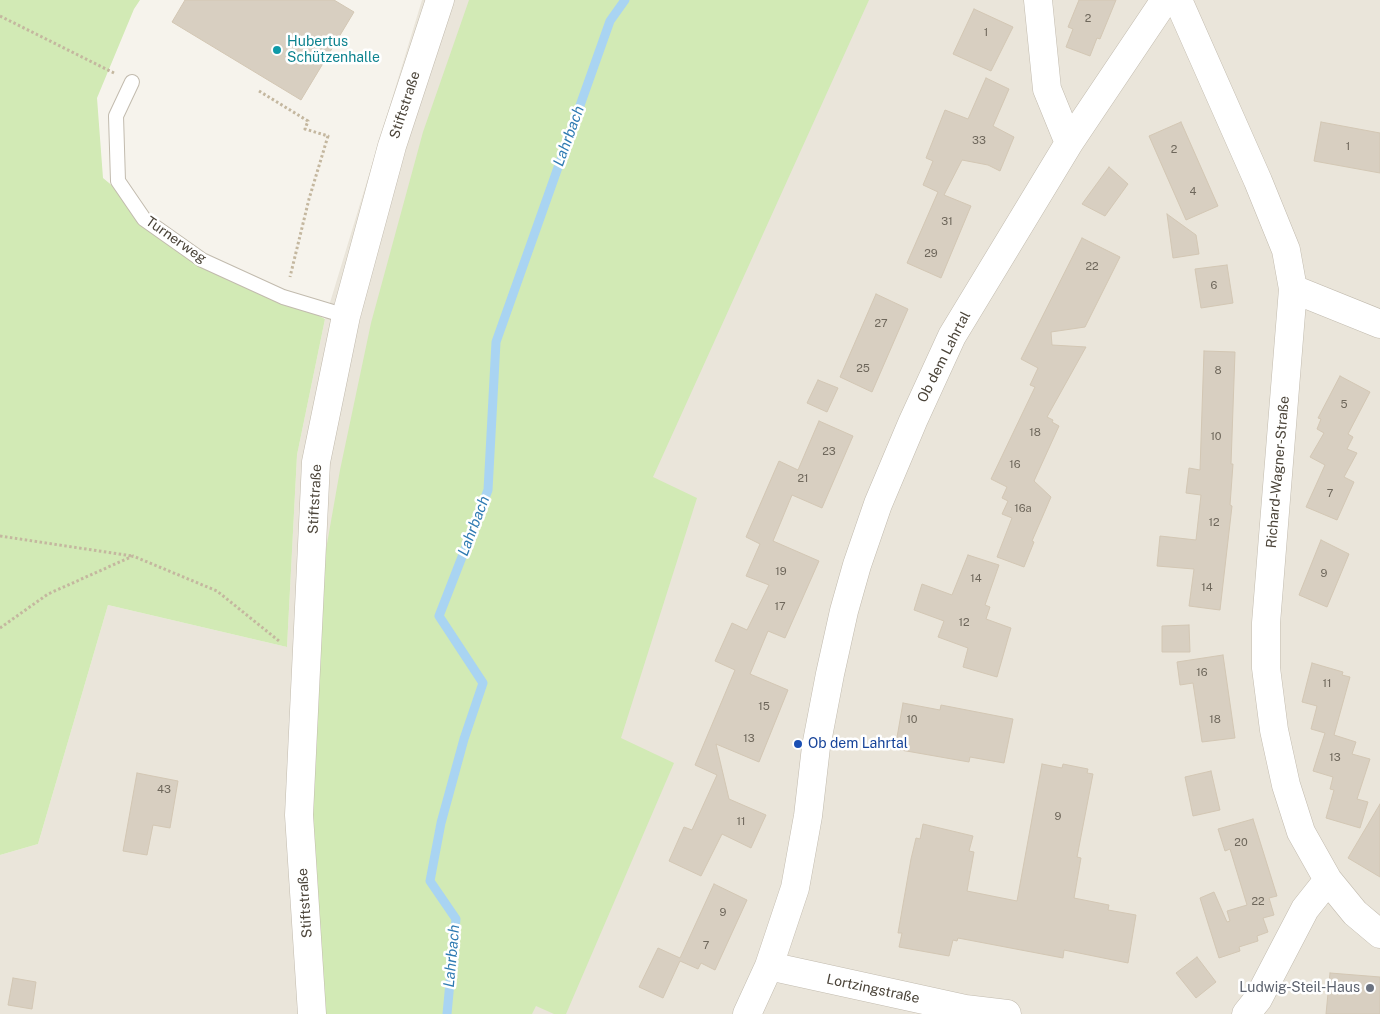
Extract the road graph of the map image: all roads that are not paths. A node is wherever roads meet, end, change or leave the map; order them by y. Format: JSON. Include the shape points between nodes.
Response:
{"nodes":[{"id":1,"x":440,"y":0,"type":"edge"},
{"id":2,"x":1038,"y":0,"type":"edge"},
{"id":3,"x":1165,"y":0,"type":"edge"},
{"id":4,"x":1178,"y":0,"type":"edge"},
{"id":5,"x":132,"y":82,"type":"road end"},
{"id":6,"x":1069,"y":143,"type":"junction"},
{"id":7,"x":1293,"y":289,"type":"junction"},
{"id":8,"x":346,"y":316,"type":"junction"},
{"id":9,"x":1380,"y":324,"type":"edge"},
{"id":10,"x":1328,"y":880,"type":"junction"},
{"id":11,"x":1380,"y":934,"type":"edge"},
{"id":12,"x":769,"y":966,"type":"junction"},
{"id":13,"x":312,"y":1014,"type":"edge"},
{"id":14,"x":747,"y":1014,"type":"edge"},
{"id":15,"x":1007,"y":1014,"type":"edge"},
{"id":16,"x":1246,"y":1014,"type":"edge"}],
"edges":[{"from":1,"to":8,"type":"street","name":"Stiftstraße","via":[[392,146]]},
{"from":2,"to":6,"type":"street","via":[[1047,90]]},
{"from":3,"to":6,"type":"street","name":"Ob dem Lahrtal"},
{"from":4,"to":7,"type":"street","name":"Richard-Wagner-Straße","via":[[1286,250]]},
{"from":5,"to":8,"type":"lane","name":"Turnerweg","via":[[116,116],[118,181],[144,219],[202,260],[283,297]]},
{"from":6,"to":12,"type":"street","name":"Ob dem Lahrtal","via":[[952,336],[878,504],[844,611],[816,746],[795,888]]},
{"from":7,"to":9,"type":"street"},
{"from":7,"to":10,"type":"street","name":"Richard-Wagner-Straße","via":[[1266,623],[1266,668],[1274,730],[1286,784],[1301,832]]},
{"from":8,"to":13,"type":"street","name":"Stiftstraße","via":[[316,462],[306,663],[299,815]]},
{"from":10,"to":11,"type":"street","name":"Richard-Wagner-Straße","via":[[1355,913]]},
{"from":10,"to":16,"type":"street","via":[[1305,909],[1258,999]]},
{"from":12,"to":14,"type":"street","name":"Ob dem Lahrtal"},
{"from":12,"to":15,"type":"street","name":"Lortzingstraße","via":[[965,1009]]}]}
